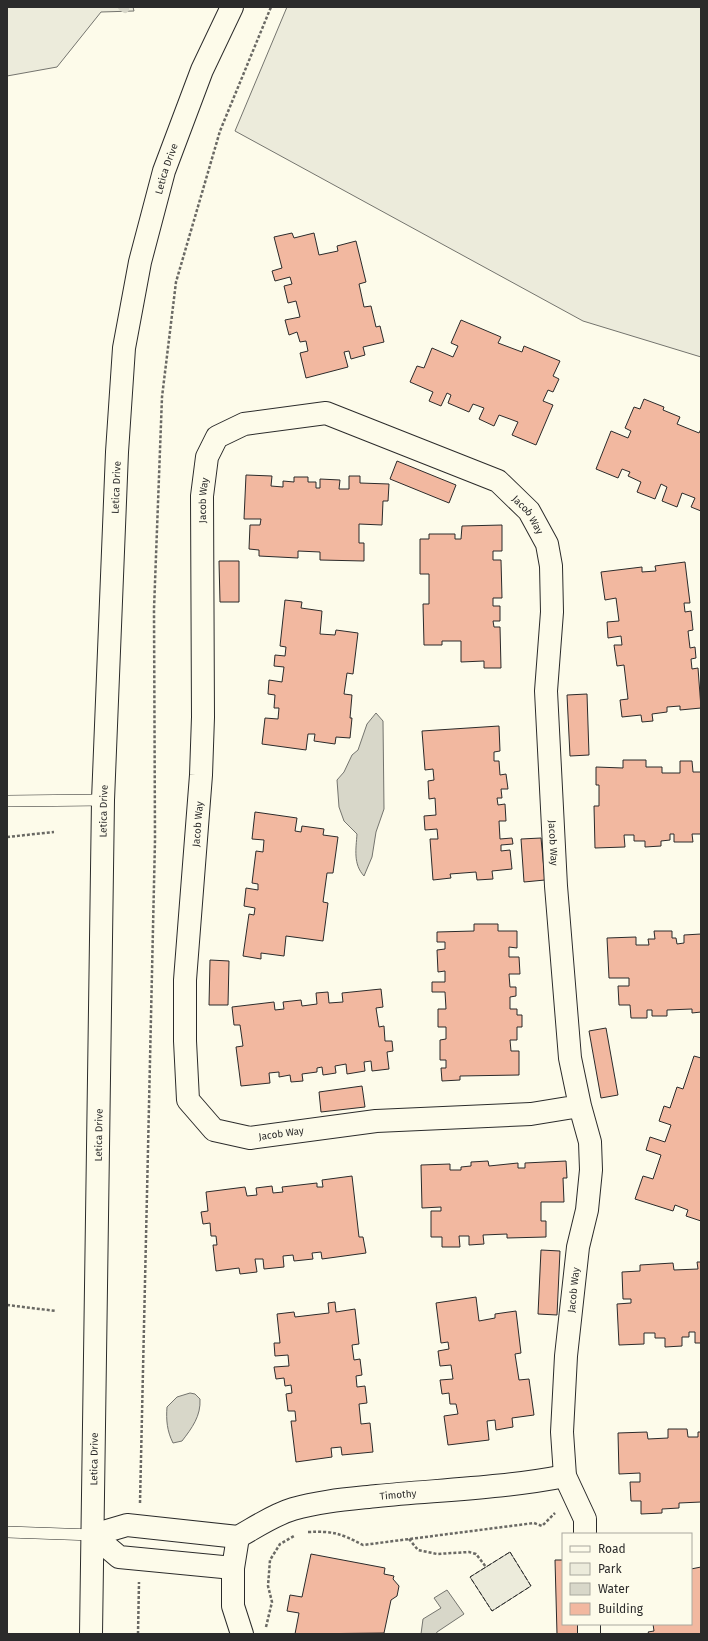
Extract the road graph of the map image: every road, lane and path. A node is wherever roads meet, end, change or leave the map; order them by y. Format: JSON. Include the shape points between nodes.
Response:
{"nodes":[{"id":1,"x":232,"y":7,"type":"edge"},
{"id":2,"x":271,"y":7,"type":"edge"},
{"id":3,"x":103,"y":800,"type":"junction"},
{"id":4,"x":7,"y":801,"type":"edge"},
{"id":5,"x":54,"y":832,"type":"dead end"},
{"id":6,"x":7,"y":837,"type":"edge"},
{"id":7,"x":580,"y":1106,"type":"junction"},
{"id":8,"x":7,"y":1305,"type":"edge"},
{"id":9,"x":56,"y":1311,"type":"dead end"},
{"id":10,"x":569,"y":1485,"type":"junction"},
{"id":11,"x":140,"y":1527,"type":"junction"},
{"id":12,"x":7,"y":1532,"type":"edge"},
{"id":13,"x":302,"y":1532,"type":"dead end"},
{"id":14,"x":585,"y":1533,"type":"edge"},
{"id":15,"x":297,"y":1535,"type":"dead end"},
{"id":16,"x":93,"y":1536,"type":"junction"},
{"id":17,"x":238,"y":1537,"type":"junction"},
{"id":18,"x":409,"y":1539,"type":"junction"},
{"id":19,"x":140,"y":1559,"type":"junction"},
{"id":20,"x":486,"y":1567,"type":"dead end"},
{"id":21,"x":233,"y":1568,"type":"junction"},
{"id":22,"x":265,"y":1631,"type":"dead end"},
{"id":23,"x":91,"y":1634,"type":"edge"},
{"id":24,"x":138,"y":1634,"type":"edge"},
{"id":25,"x":242,"y":1634,"type":"edge"}],
"edges":[{"from":1,"to":3,"type":"street","name":"Letica Drive","via":[[202,70],[164,171],[140,262],[124,348],[117,452]]},
{"from":2,"to":11,"type":"path","via":[[220,131],[176,282],[162,397],[154,608],[155,840]]},
{"from":3,"to":4,"type":"lane"},
{"from":3,"to":16,"type":"street","name":"Letica Drive"},
{"from":5,"to":6,"type":"path"},
{"from":7,"to":7,"type":"street","name":"Jacob Way","via":[[570,1058],[556,886],[546,690],[552,612],[551,566],[547,544],[528,511],[498,481],[326,413],[244,424],[217,438],[208,457],[202,496],[201,774],[185,980],[188,1100],[214,1130],[250,1138],[376,1120],[530,1114]]},
{"from":7,"to":10,"type":"street","name":"Jacob Way","via":[[590,1142],[591,1170],[587,1210],[578,1247],[566,1356],[562,1432]]},
{"from":8,"to":9,"type":"path"},
{"from":10,"to":14,"type":"street","name":"Jacob Way","via":[[585,1519]]},
{"from":10,"to":17,"type":"street","name":"Timothy","via":[[537,1482],[334,1501],[292,1510]]},
{"from":10,"to":18,"type":"path","via":[[542,1526],[534,1523]]},
{"from":11,"to":16,"type":"street","via":[[127,1525]]},
{"from":11,"to":17,"type":"street"},
{"from":12,"to":16,"type":"lane"},
{"from":13,"to":18,"type":"path","via":[[330,1531],[363,1545]]},
{"from":15,"to":22,"type":"path","via":[[280,1544],[270,1560],[268,1586],[272,1602]]},
{"from":16,"to":19,"type":"street","via":[[119,1557]]},
{"from":16,"to":23,"type":"street","name":"Letica Drive"},
{"from":17,"to":21,"type":"street"},
{"from":18,"to":20,"type":"path","via":[[418,1550],[437,1554],[476,1554]]},
{"from":19,"to":21,"type":"street"},
{"from":19,"to":24,"type":"path"},
{"from":21,"to":25,"type":"street","via":[[233,1606]]}]}
